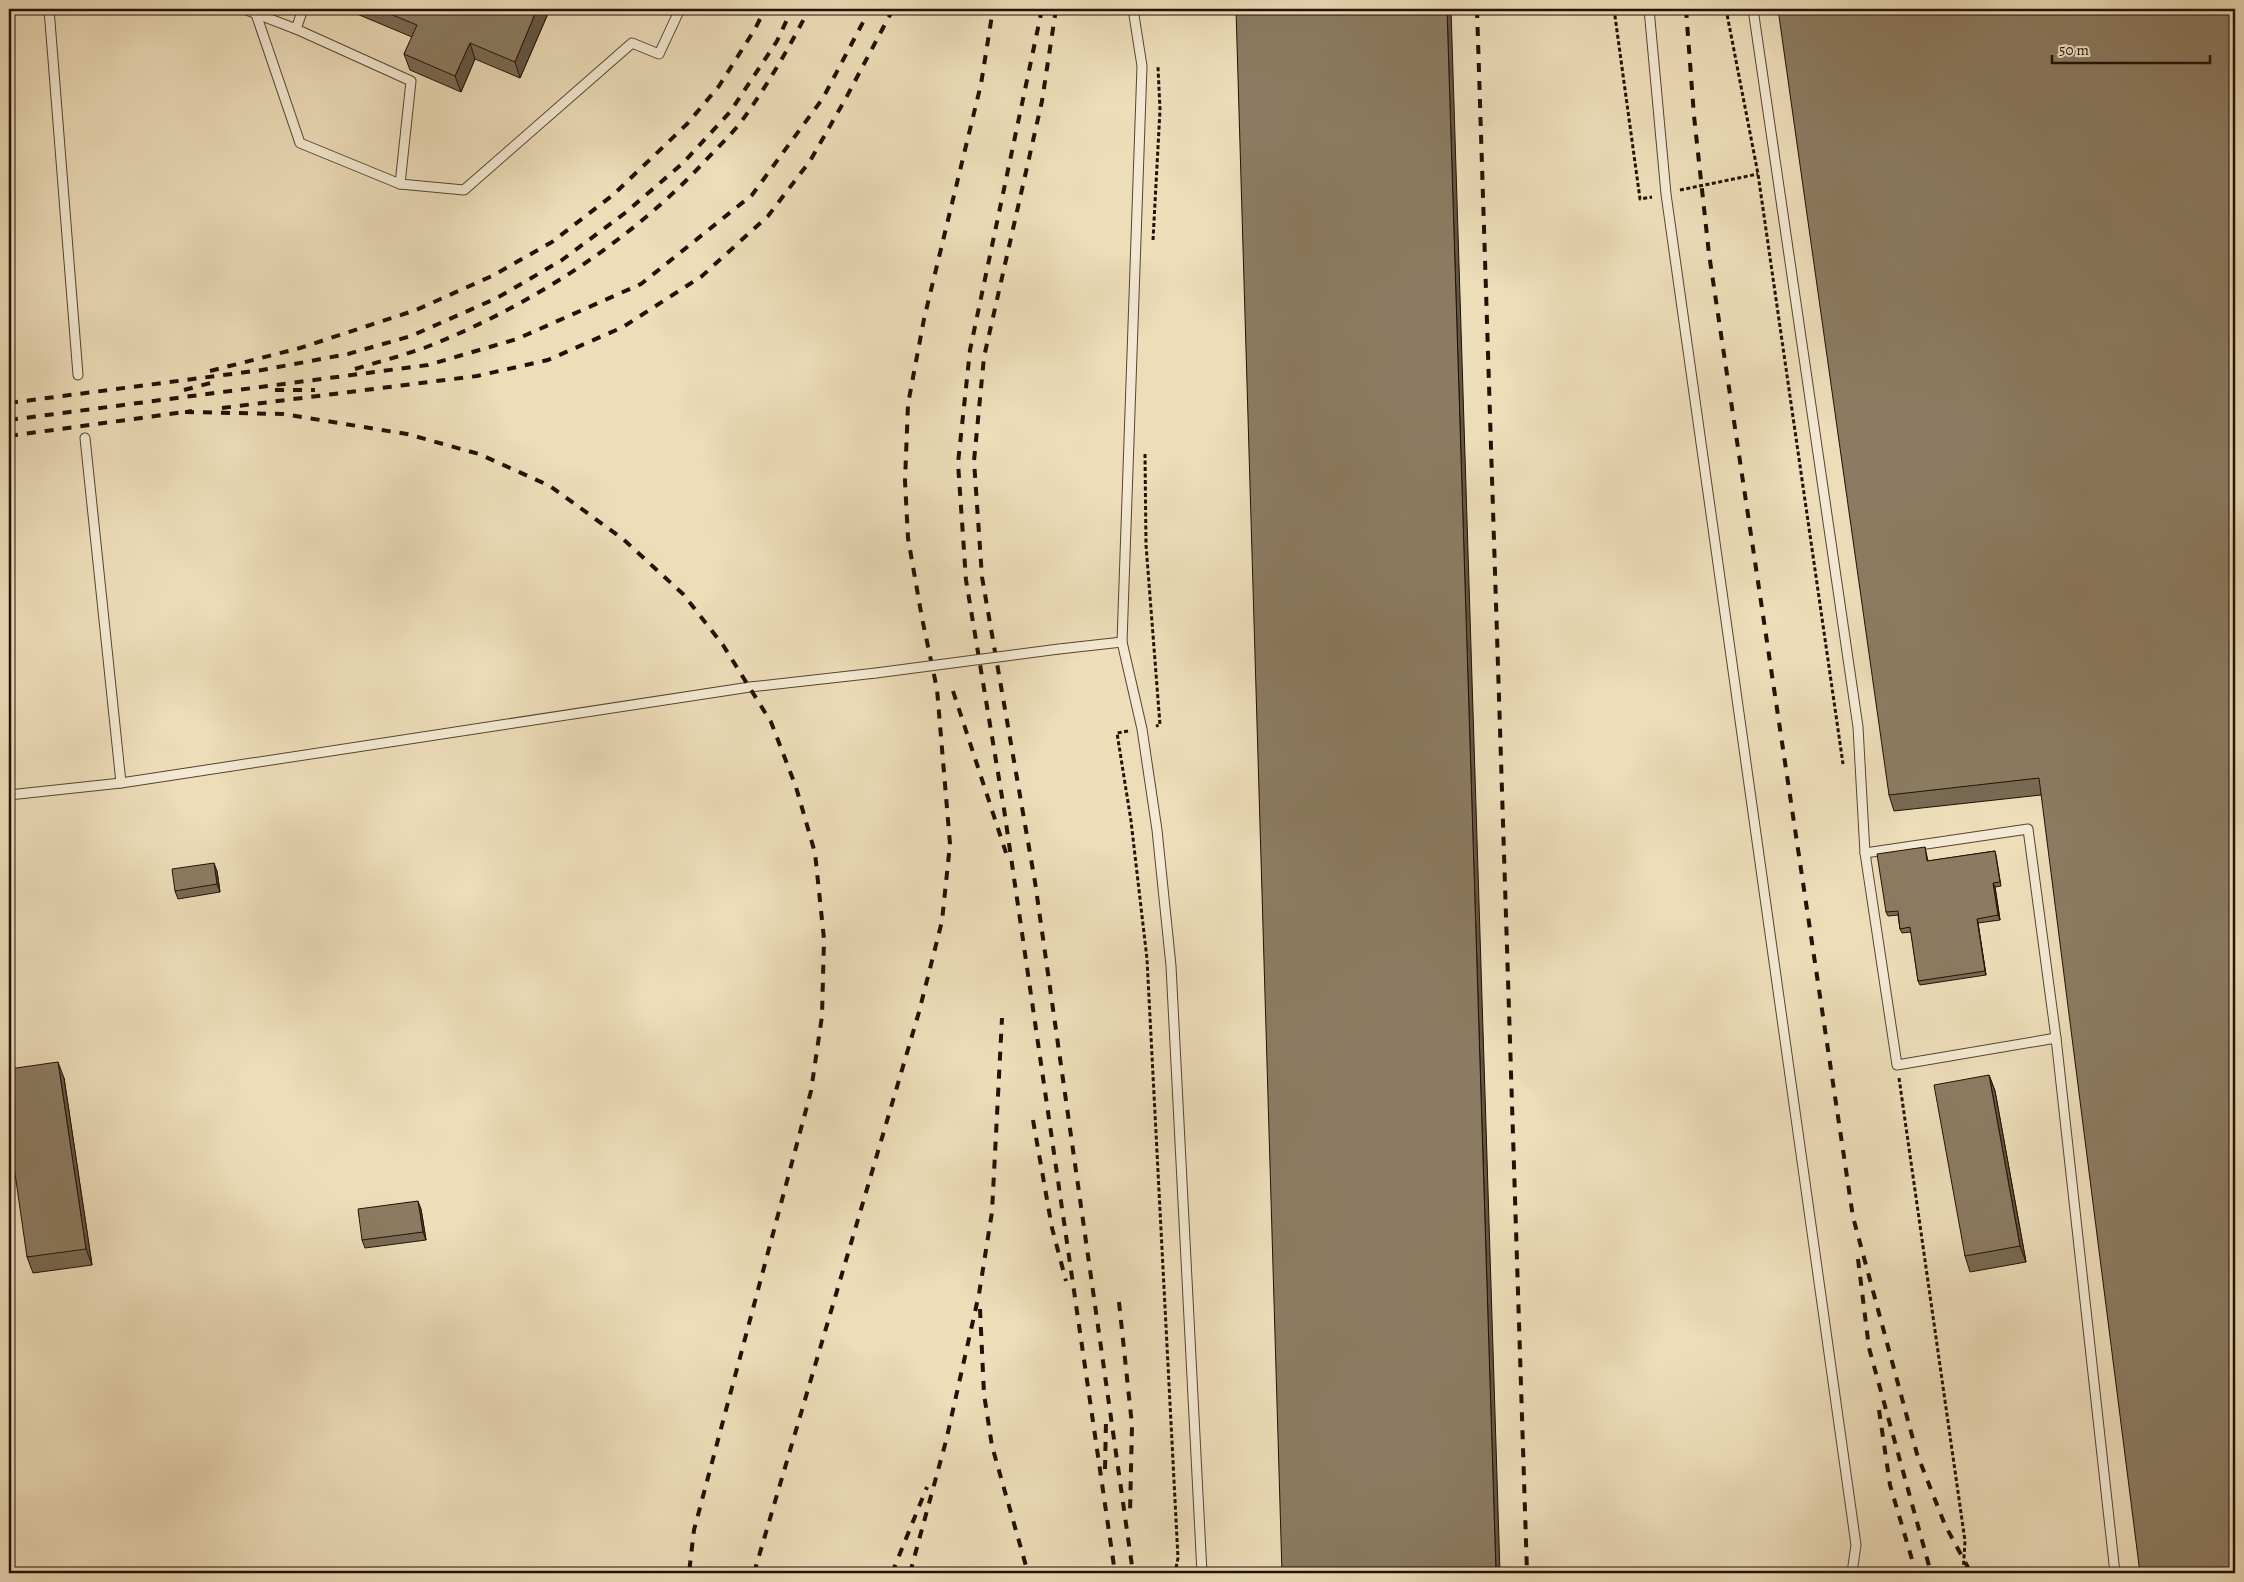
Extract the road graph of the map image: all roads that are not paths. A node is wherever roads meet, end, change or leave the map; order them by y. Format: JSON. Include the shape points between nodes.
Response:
{"nodes":[{"id":1,"x":49,"y":9,"type":"edge"},
{"id":2,"x":244,"y":9,"type":"edge"},
{"id":3,"x":303,"y":9,"type":"edge"},
{"id":4,"x":680,"y":9,"type":"edge"},
{"id":5,"x":1133,"y":9,"type":"edge"},
{"id":6,"x":1649,"y":9,"type":"edge"},
{"id":7,"x":1753,"y":9,"type":"edge"},
{"id":8,"x":256,"y":14,"type":"junction"},
{"id":9,"x":296,"y":29,"type":"junction"},
{"id":10,"x":400,"y":184,"type":"junction"},
{"id":11,"x":78,"y":375,"type":"dead end"},
{"id":12,"x":84,"y":438,"type":"dead end"},
{"id":13,"x":1122,"y":642,"type":"junction"},
{"id":14,"x":121,"y":783,"type":"junction"},
{"id":15,"x":9,"y":795,"type":"edge"},
{"id":16,"x":1865,"y":854,"type":"junction"},
{"id":17,"x":2056,"y":1038,"type":"junction"},
{"id":18,"x":1202,"y":1573,"type":"edge"},
{"id":19,"x":1852,"y":1573,"type":"edge"},
{"id":20,"x":2115,"y":1573,"type":"edge"}],
"edges":[{"from":1,"to":11,"type":"lane"},
{"from":2,"to":8,"type":"lane"},
{"from":3,"to":9,"type":"lane"},
{"from":4,"to":10,"type":"lane","via":[[660,54],[632,43],[464,190]]},
{"from":5,"to":13,"type":"lane","via":[[1142,66]]},
{"from":6,"to":19,"type":"lane","via":[[1666,194],[1856,1545]]},
{"from":7,"to":16,"type":"lane","via":[[1858,727]]},
{"from":8,"to":9,"type":"lane"},
{"from":8,"to":10,"type":"lane","via":[[300,143]]},
{"from":9,"to":10,"type":"lane","via":[[412,81]]},
{"from":12,"to":14,"type":"lane"},
{"from":13,"to":14,"type":"lane","bridge":true,"via":[[750,687]]},
{"from":13,"to":18,"type":"lane","via":[[1142,729],[1156,821],[1171,966]]},
{"from":14,"to":15,"type":"lane"},
{"from":16,"to":17,"type":"lane","via":[[2028,830]]},
{"from":16,"to":17,"type":"lane","via":[[1897,1065]]},
{"from":17,"to":20,"type":"lane"}]}
